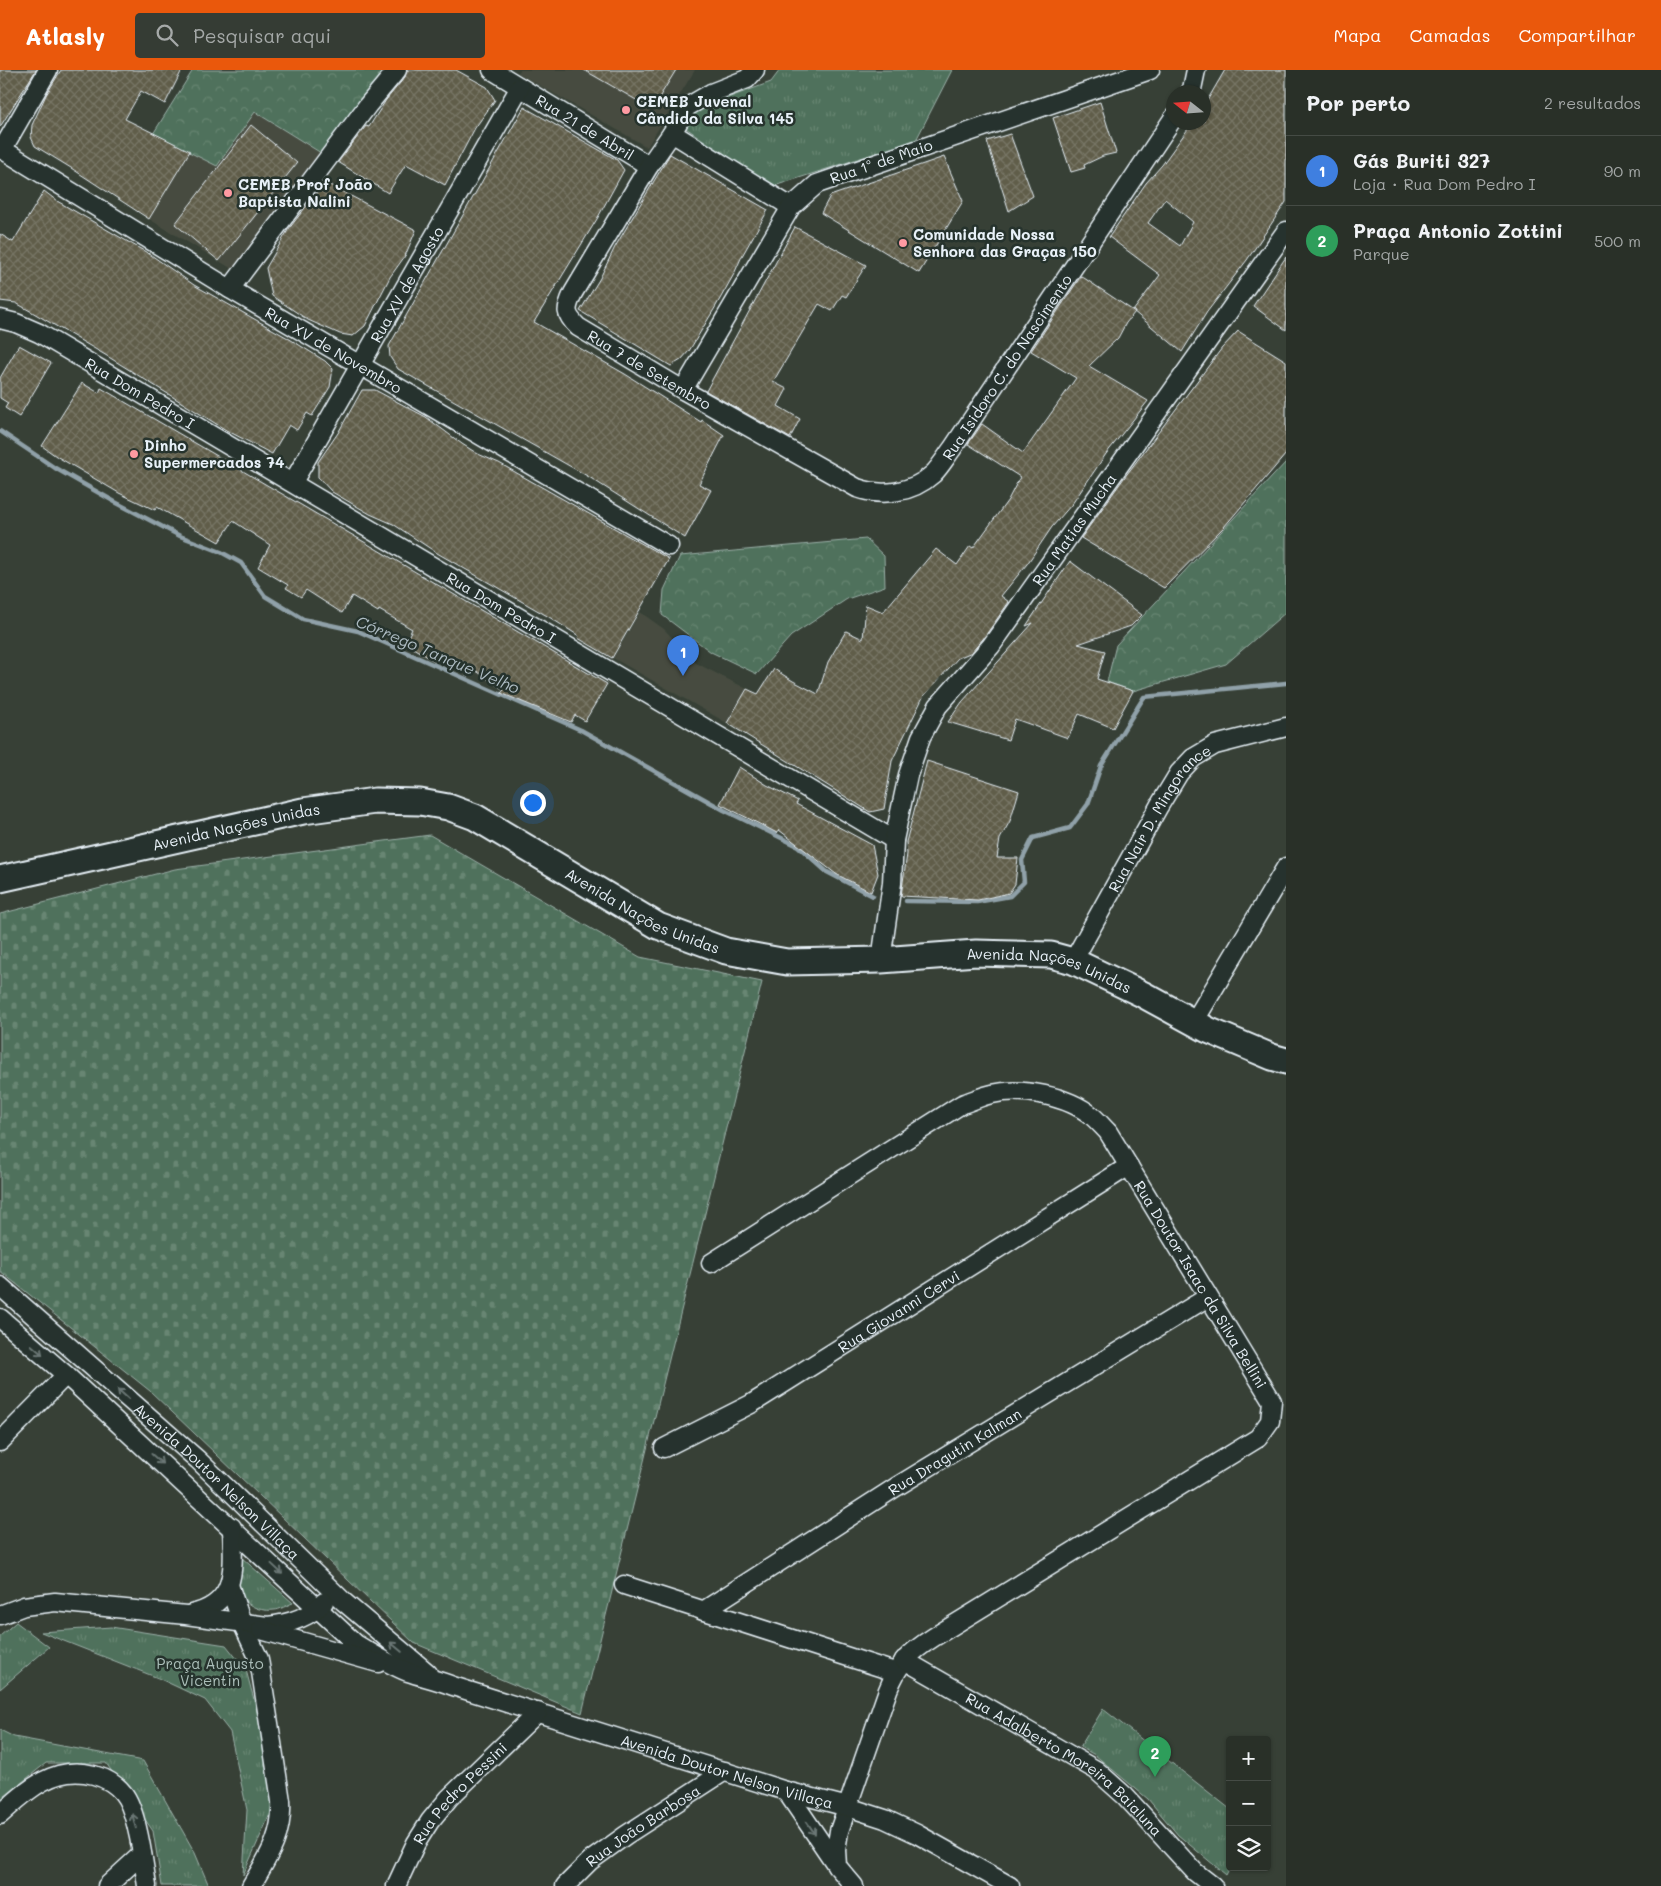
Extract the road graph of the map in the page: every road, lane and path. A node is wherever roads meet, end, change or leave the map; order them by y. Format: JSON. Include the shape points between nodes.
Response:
{"nodes":[{"id":1,"x":48,"y":70,"type":"edge"},
{"id":2,"x":397,"y":70,"type":"edge"},
{"id":3,"x":492,"y":70,"type":"edge"},
{"id":4,"x":755,"y":70,"type":"edge"},
{"id":5,"x":1150,"y":70,"type":"edge"},
{"id":6,"x":1196,"y":70,"type":"edge"},
{"id":7,"x":1193,"y":85,"type":"edge"},
{"id":8,"x":520,"y":87,"type":"junction"},
{"id":9,"x":1166,"y":129,"type":"edge"},
{"id":10,"x":672,"y":133,"type":"junction"},
{"id":11,"x":1,"y":149,"type":"edge"},
{"id":12,"x":649,"y":166,"type":"junction"},
{"id":13,"x":791,"y":207,"type":"junction"},
{"id":14,"x":1286,"y":231,"type":"edge"},
{"id":15,"x":230,"y":289,"type":"junction"},
{"id":16,"x":0,"y":319,"type":"edge"},
{"id":17,"x":360,"y":364,"type":"junction"},
{"id":18,"x":683,"y":390,"type":"junction"},
{"id":19,"x":292,"y":482,"type":"junction"},
{"id":20,"x":887,"y":493,"type":"joint"},
{"id":21,"x":669,"y":546,"type":"dead end"},
{"id":22,"x":1286,"y":727,"type":"edge"},
{"id":23,"x":894,"y":840,"type":"junction"},
{"id":24,"x":1286,"y":867,"type":"edge"},
{"id":25,"x":0,"y":879,"type":"edge"},
{"id":26,"x":880,"y":960,"type":"junction"},
{"id":27,"x":1073,"y":961,"type":"junction"},
{"id":28,"x":1194,"y":1022,"type":"junction"},
{"id":29,"x":1286,"y":1061,"type":"edge"},
{"id":30,"x":1129,"y":1166,"type":"junction"},
{"id":31,"x":712,"y":1263,"type":"dead end"},
{"id":32,"x":0,"y":1286,"type":"edge"},
{"id":33,"x":1208,"y":1297,"type":"junction"},
{"id":34,"x":0,"y":1318,"type":"edge"},
{"id":35,"x":66,"y":1375,"type":"junction"},
{"id":36,"x":0,"y":1442,"type":"edge"},
{"id":37,"x":664,"y":1448,"type":"dead end"},
{"id":38,"x":232,"y":1527,"type":"junction"},
{"id":39,"x":229,"y":1585,"type":"junction"},
{"id":40,"x":624,"y":1585,"type":"dead end"},
{"id":41,"x":332,"y":1590,"type":"junction"},
{"id":42,"x":317,"y":1608,"type":"junction"},
{"id":43,"x":353,"y":1610,"type":"junction"},
{"id":44,"x":703,"y":1611,"type":"junction"},
{"id":45,"x":0,"y":1615,"type":"edge"},
{"id":46,"x":186,"y":1615,"type":"junction"},
{"id":47,"x":242,"y":1623,"type":"junction"},
{"id":48,"x":273,"y":1634,"type":"junction"},
{"id":49,"x":303,"y":1643,"type":"junction"},
{"id":50,"x":356,"y":1644,"type":"junction"},
{"id":51,"x":259,"y":1659,"type":"junction"},
{"id":52,"x":899,"y":1666,"type":"junction"},
{"id":53,"x":409,"y":1672,"type":"junction"},
{"id":54,"x":434,"y":1678,"type":"junction"},
{"id":55,"x":538,"y":1712,"type":"junction"},
{"id":56,"x":725,"y":1772,"type":"junction"},
{"id":57,"x":786,"y":1791,"type":"junction"},
{"id":58,"x":848,"y":1806,"type":"junction"},
{"id":59,"x":0,"y":1815,"type":"edge"},
{"id":60,"x":142,"y":1854,"type":"junction"},
{"id":61,"x":837,"y":1866,"type":"junction"},
{"id":62,"x":107,"y":1886,"type":"edge"},
{"id":63,"x":147,"y":1886,"type":"edge"},
{"id":64,"x":252,"y":1886,"type":"edge"},
{"id":65,"x":396,"y":1886,"type":"edge"},
{"id":66,"x":565,"y":1886,"type":"edge"},
{"id":67,"x":854,"y":1886,"type":"edge"},
{"id":68,"x":1010,"y":1886,"type":"edge"},
{"id":69,"x":1213,"y":1886,"type":"edge"}],
"edges":[{"from":1,"to":11,"type":"street"},
{"from":2,"to":15,"type":"street"},
{"from":3,"to":8,"type":"street","name":"Rua 21 de Abril"},
{"from":4,"to":10,"type":"street","via":[[747,79],[686,107]]},
{"from":5,"to":13,"type":"street","name":"Rua 1º de Maio","via":[[824,180]]},
{"from":6,"to":7,"type":"street"},
{"from":8,"to":12,"type":"street","name":"Rua 21 de Abril"},
{"from":8,"to":17,"type":"street","name":"Rua XV de Agosto"},
{"from":9,"to":20,"type":"street","name":"Rua Isidoro C. do Nascimento","via":[[934,473],[908,489]]},
{"from":10,"to":12,"type":"street"},
{"from":10,"to":13,"type":"street"},
{"from":11,"to":15,"type":"street","name":"Rua XV de Novembro"},
{"from":12,"to":18,"type":"street","name":"Rua 7 de Setembro","via":[[566,310],[578,327]]},
{"from":13,"to":18,"type":"street","name":"Rua 1º de Maio"},
{"from":14,"to":23,"type":"street","name":"Rua Matias Mucha","via":[[991,646],[938,706],[921,737],[908,775]]},
{"from":15,"to":17,"type":"street","name":"Rua XV de Novembro"},
{"from":16,"to":19,"type":"street","name":"Rua Dom Pedro I","via":[[39,333]]},
{"from":17,"to":19,"type":"street","name":"Rua XV de Agosto"},
{"from":17,"to":21,"type":"street","name":"Rua XV de Novembro"},
{"from":18,"to":20,"type":"street","name":"Rua 7 de Setembro","via":[[857,488]]},
{"from":19,"to":23,"type":"street","name":"Rua Dom Pedro I"},
{"from":22,"to":27,"type":"street","name":"Rua Nair D. Mingorance","via":[[1215,745],[1193,758],[1159,806]]},
{"from":23,"to":26,"type":"street","via":[[892,883]]},
{"from":24,"to":28,"type":"street"},
{"from":25,"to":26,"type":"street","name":"Avenida Nações Unidas","via":[[303,812],[375,801],[420,802],[448,807],[474,817],[658,926],[694,941],[726,951],[787,962]]},
{"from":26,"to":27,"type":"street","name":"Avenida Nações Unidas","via":[[1007,953],[1051,955]]},
{"from":27,"to":28,"type":"street","name":"Avenida Nações Unidas"},
{"from":28,"to":29,"type":"street","name":"Avenida Nações Unidas","via":[[1263,1054]]},
{"from":30,"to":31,"type":"street","name":"Rua Doutor Isaac da Silva Bellini","via":[[1108,1132],[1092,1115],[1073,1104],[1044,1095],[1014,1091],[991,1094],[962,1104]]},
{"from":30,"to":33,"type":"street","name":"Rua Doutor Isaac da Silva Bellini"},
{"from":30,"to":37,"type":"street","name":"Rua Giovanni Cervi","via":[[751,1404]]},
{"from":41,"to":32,"type":"street","name":"Avenida Doutor Nelson Villaça","one_way":true,"via":[[198,1460]]},
{"from":33,"to":44,"type":"street","name":"Rua Dragutin Kalman","via":[[904,1482]]},
{"from":33,"to":52,"type":"street","name":"Rua Doutor Isaac da Silva Bellini","via":[[1272,1401],[1270,1422],[1258,1438],[934,1637]]},
{"from":34,"to":35,"type":"street","name":"Avenida Doutor Nelson Villaça","one_way":true},
{"from":35,"to":36,"type":"street"},
{"from":35,"to":38,"type":"street","name":"Avenida Doutor Nelson Villaça","one_way":true},
{"from":38,"to":39,"type":"street"},
{"from":38,"to":42,"type":"street","name":"Avenida Doutor Nelson Villaça","one_way":true},
{"from":39,"to":46,"type":"street","via":[[215,1606]]},
{"from":39,"to":47,"type":"street"},
{"from":40,"to":44,"type":"street","name":"Rua Adalberto Moreira Baialuna"},
{"from":41,"to":42,"type":"street"},
{"from":41,"to":43,"type":"street","name":"Avenida Doutor Nelson Villaça"},
{"from":42,"to":47,"type":"street","via":[[301,1619],[280,1625]]},
{"from":42,"to":50,"type":"street","name":"Avenida Doutor Nelson Villaça"},
{"from":43,"to":50,"type":"street"},
{"from":54,"to":43,"type":"street","name":"Avenida Doutor Nelson Villaça","one_way":true},
{"from":44,"to":52,"type":"street","name":"Rua Adalberto Moreira Baialuna"},
{"from":45,"to":46,"type":"street","via":[[24,1606],[55,1602]]},
{"from":46,"to":47,"type":"street"},
{"from":47,"to":48,"type":"street"},
{"from":47,"to":51,"type":"street"},
{"from":48,"to":49,"type":"street"},
{"from":48,"to":51,"type":"street"},
{"from":49,"to":50,"type":"street"},
{"from":49,"to":53,"type":"street"},
{"from":50,"to":53,"type":"street","name":"Avenida Doutor Nelson Villaça"},
{"from":51,"to":64,"type":"street","via":[[282,1816],[274,1846]]},
{"from":52,"to":58,"type":"street"},
{"from":52,"to":69,"type":"street","name":"Rua Adalberto Moreira Baialuna","via":[[1096,1770],[1125,1796],[1194,1872]]},
{"from":53,"to":54,"type":"street","name":"Avenida Doutor Nelson Villaça"},
{"from":54,"to":55,"type":"street","name":"Avenida Doutor Nelson Villaça"},
{"from":55,"to":56,"type":"street","name":"Avenida Doutor Nelson Villaça"},
{"from":55,"to":65,"type":"street","name":"Rua Pedro Pessini","via":[[434,1816]]},
{"from":56,"to":57,"type":"street","name":"Avenida Doutor Nelson Villaça"},
{"from":56,"to":66,"type":"street","name":"Rua João Barbosa","via":[[626,1835],[590,1861]]},
{"from":57,"to":58,"type":"street","name":"Avenida Doutor Nelson Villaça"},
{"from":57,"to":61,"type":"street","one_way":true},
{"from":58,"to":61,"type":"street","via":[[837,1840]]},
{"from":58,"to":68,"type":"street","name":"Avenida Doutor Nelson Villaça","via":[[917,1834]]},
{"from":60,"to":59,"type":"street","one_way":true,"via":[[131,1807],[124,1793],[113,1783],[94,1775],[65,1773],[48,1778],[32,1787]]},
{"from":60,"to":62,"type":"street"},
{"from":60,"to":63,"type":"street"},
{"from":61,"to":67,"type":"street"}]}
